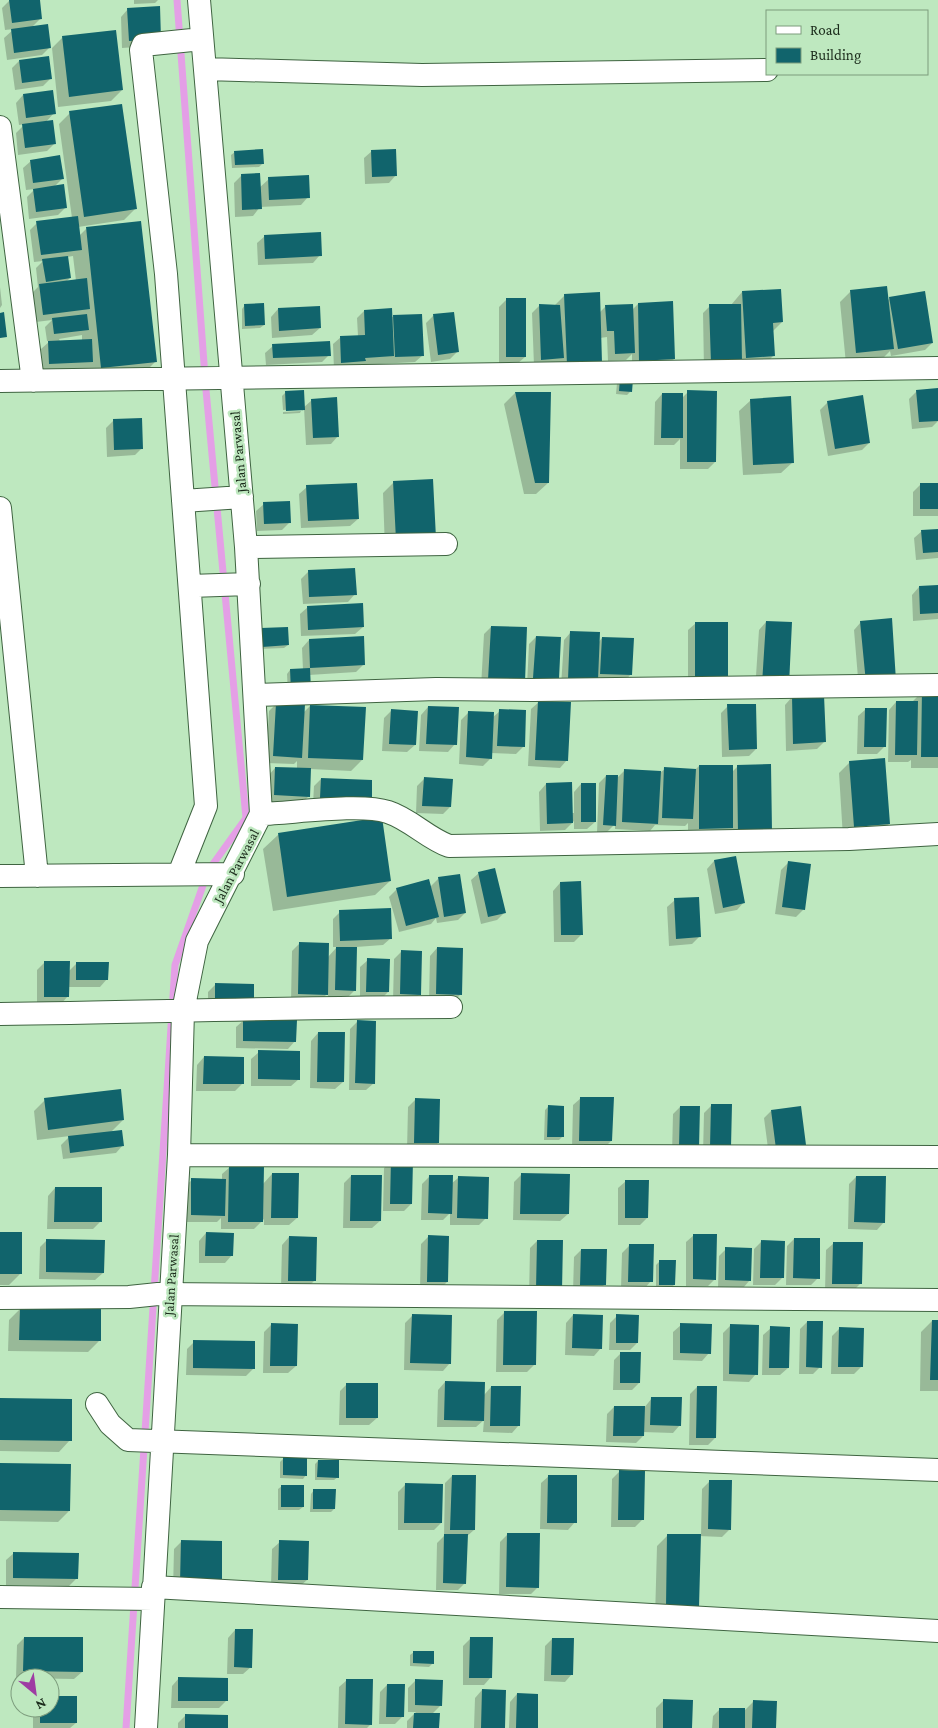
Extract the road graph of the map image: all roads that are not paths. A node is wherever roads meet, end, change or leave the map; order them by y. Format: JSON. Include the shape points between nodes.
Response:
{"nodes":[{"id":1,"x":199,"y":0,"type":"edge"},
{"id":2,"x":188,"y":40,"type":"junction"},
{"id":3,"x":205,"y":69,"type":"junction"},
{"id":4,"x":766,"y":70,"type":"edge"},
{"id":5,"x":0,"y":127,"type":"edge"},
{"id":6,"x":938,"y":368,"type":"edge"},
{"id":7,"x":224,"y":377,"type":"junction"},
{"id":8,"x":183,"y":378,"type":"junction"},
{"id":9,"x":0,"y":381,"type":"edge"},
{"id":10,"x":33,"y":381,"type":"junction"},
{"id":11,"x":234,"y":498,"type":"junction"},
{"id":12,"x":193,"y":501,"type":"junction"},
{"id":13,"x":0,"y":508,"type":"edge"},
{"id":14,"x":446,"y":544,"type":"dead end"},
{"id":15,"x":246,"y":547,"type":"junction"},
{"id":16,"x":242,"y":584,"type":"junction"},
{"id":17,"x":199,"y":585,"type":"junction"},
{"id":18,"x":938,"y":685,"type":"edge"},
{"id":19,"x":256,"y":695,"type":"junction"},
{"id":20,"x":261,"y":814,"type":"junction"},
{"id":21,"x":938,"y":834,"type":"edge"},
{"id":22,"x":179,"y":874,"type":"junction"},
{"id":23,"x":233,"y":874,"type":"junction"},
{"id":24,"x":0,"y":876,"type":"edge"},
{"id":25,"x":37,"y":876,"type":"junction"},
{"id":26,"x":451,"y":1007,"type":"dead end"},
{"id":27,"x":179,"y":1011,"type":"junction"},
{"id":28,"x":0,"y":1014,"type":"edge"},
{"id":29,"x":179,"y":1155,"type":"junction"},
{"id":30,"x":938,"y":1157,"type":"edge"},
{"id":31,"x":164,"y":1294,"type":"junction"},
{"id":32,"x":0,"y":1298,"type":"edge"},
{"id":33,"x":938,"y":1300,"type":"edge"},
{"id":34,"x":97,"y":1404,"type":"dead end"},
{"id":35,"x":156,"y":1442,"type":"junction"},
{"id":36,"x":938,"y":1470,"type":"edge"},
{"id":37,"x":153,"y":1593,"type":"junction"},
{"id":38,"x":0,"y":1597,"type":"edge"},
{"id":39,"x":938,"y":1631,"type":"edge"},
{"id":40,"x":146,"y":1728,"type":"edge"}],
"edges":[{"from":1,"to":2,"type":"street","name":"Jalan Parwasal"},
{"from":2,"to":3,"type":"street","name":"Jalan Parwasal"},
{"from":2,"to":8,"type":"street","via":[[143,45],[141,58],[166,274]]},
{"from":3,"to":4,"type":"street","via":[[422,75]]},
{"from":3,"to":7,"type":"street","name":"Jalan Parwasal"},
{"from":5,"to":10,"type":"street"},
{"from":6,"to":7,"type":"street"},
{"from":7,"to":8,"type":"street"},
{"from":7,"to":11,"type":"street","name":"Jalan Parwasal"},
{"from":8,"to":10,"type":"street"},
{"from":8,"to":12,"type":"street"},
{"from":9,"to":10,"type":"street"},
{"from":11,"to":12,"type":"street"},
{"from":11,"to":15,"type":"street","name":"Jalan Parwasal"},
{"from":12,"to":17,"type":"street"},
{"from":13,"to":25,"type":"street"},
{"from":14,"to":15,"type":"street"},
{"from":15,"to":16,"type":"street","name":"Jalan Parwasal"},
{"from":16,"to":17,"type":"street"},
{"from":16,"to":19,"type":"street","name":"Jalan Parwasal"},
{"from":17,"to":22,"type":"street","via":[[206,806]]},
{"from":18,"to":19,"type":"street","via":[[533,690],[436,688]]},
{"from":19,"to":20,"type":"street","name":"Jalan Parwasal"},
{"from":20,"to":21,"type":"street","via":[[371,808],[389,812],[448,846],[850,839]]},
{"from":20,"to":23,"type":"street","name":"Jalan Parwasal"},
{"from":22,"to":23,"type":"street"},
{"from":22,"to":25,"type":"street"},
{"from":23,"to":27,"type":"street","name":"Jalan Parwasal","via":[[197,940]]},
{"from":24,"to":25,"type":"street"},
{"from":26,"to":27,"type":"street","via":[[278,1007]]},
{"from":27,"to":28,"type":"street"},
{"from":27,"to":29,"type":"street","name":"Jalan Parwasal"},
{"from":29,"to":30,"type":"street"},
{"from":29,"to":31,"type":"street","name":"Jalan Parwasal"},
{"from":31,"to":32,"type":"street"},
{"from":31,"to":33,"type":"street"},
{"from":31,"to":35,"type":"street","name":"Jalan Parwasal"},
{"from":34,"to":35,"type":"street","via":[[110,1424],[128,1440]]},
{"from":35,"to":36,"type":"street"},
{"from":35,"to":37,"type":"street","name":"Jalan Parwasal"},
{"from":37,"to":38,"type":"street","via":[[119,1599]]},
{"from":37,"to":39,"type":"street"},
{"from":37,"to":40,"type":"street","name":"Jalan Parwasal"}]}
